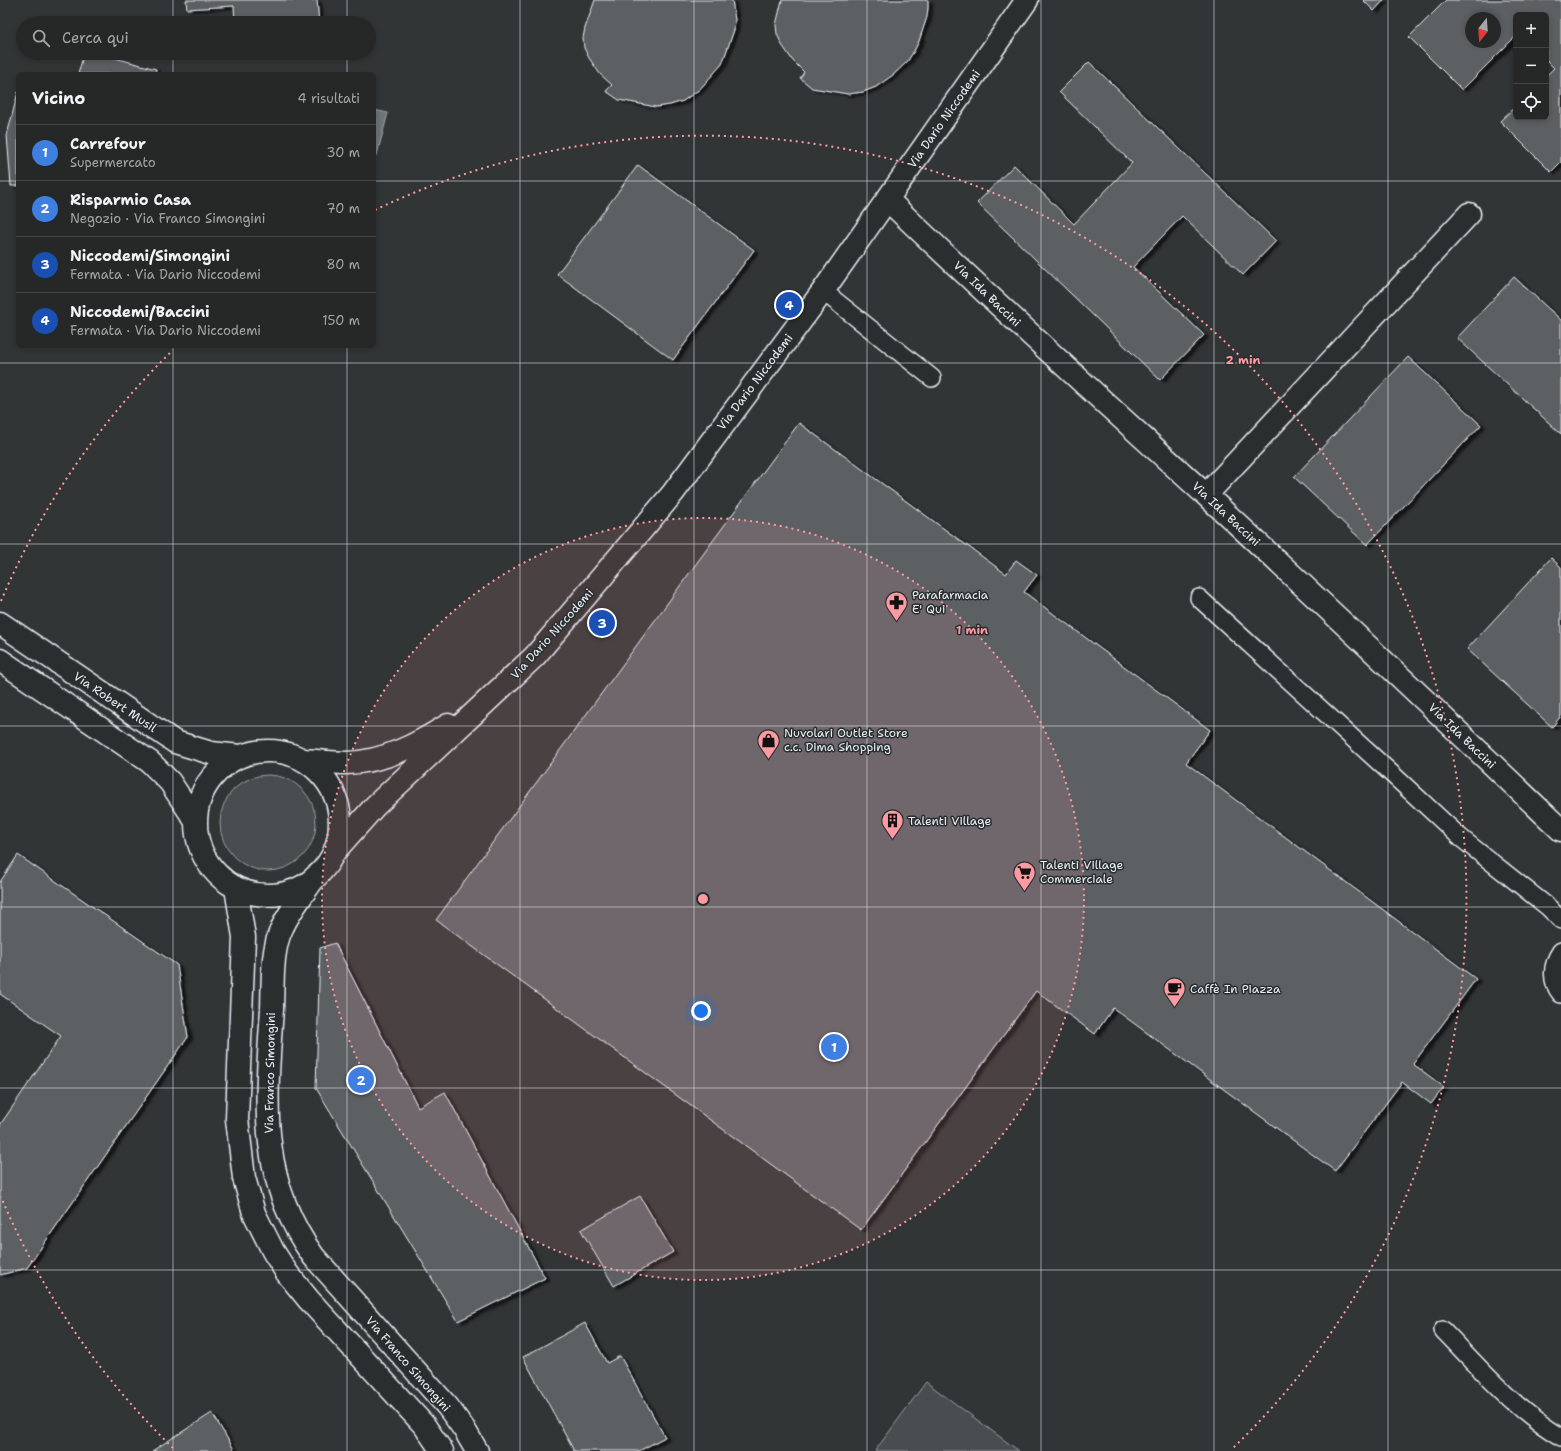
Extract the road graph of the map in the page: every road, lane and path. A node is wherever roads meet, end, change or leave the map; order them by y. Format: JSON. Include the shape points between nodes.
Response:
{"nodes":[{"id":1,"x":1027,"y":0,"type":"edge"},
{"id":2,"x":888,"y":200,"type":"junction"},
{"id":3,"x":1469,"y":214,"type":"dead end"},
{"id":4,"x":823,"y":291,"type":"junction"},
{"id":5,"x":932,"y":378,"type":"dead end"},
{"id":6,"x":1206,"y":495,"type":"junction"},
{"id":7,"x":1199,"y":598,"type":"dead end"},
{"id":8,"x":0,"y":623,"type":"edge"},
{"id":9,"x":0,"y":660,"type":"edge"},
{"id":10,"x":486,"y":703,"type":"junction"},
{"id":11,"x":240,"y":756,"type":"junction"},
{"id":12,"x":303,"y":760,"type":"junction"},
{"id":13,"x":195,"y":820,"type":"junction"},
{"id":14,"x":1561,"y":830,"type":"edge"},
{"id":15,"x":334,"y":852,"type":"junction"},
{"id":16,"x":315,"y":877,"type":"junction"},
{"id":17,"x":236,"y":888,"type":"junction"},
{"id":18,"x":1561,"y":920,"type":"edge"},
{"id":19,"x":1561,"y":952,"type":"edge"},
{"id":20,"x":1561,"y":994,"type":"edge"},
{"id":21,"x":1443,"y":1330,"type":"dead end"},
{"id":22,"x":1561,"y":1437,"type":"edge"},
{"id":23,"x":442,"y":1451,"type":"edge"},
{"id":24,"x":477,"y":1451,"type":"edge"}],
"edges":[{"from":1,"to":2,"type":"street","name":"Via Dario Niccodemi"},
{"from":2,"to":4,"type":"street","name":"Via Dario Niccodemi"},
{"from":2,"to":6,"type":"street","name":"Via Ida Baccini","via":[[1022,328]]},
{"from":3,"to":6,"type":"street"},
{"from":4,"to":5,"type":"lane"},
{"from":4,"to":10,"type":"street","name":"Via Dario Niccodemi","via":[[663,505],[535,656]]},
{"from":6,"to":14,"type":"street","name":"Via Ida Baccini"},
{"from":7,"to":18,"type":"lane","via":[[1461,838]]},
{"from":8,"to":11,"type":"street","name":"Via Robert Musil","via":[[175,742],[210,753]]},
{"from":9,"to":13,"type":"street","via":[[158,769],[175,788]]},
{"from":10,"to":12,"type":"street","name":"Via Dario Niccodemi","via":[[422,741],[390,754],[348,763]]},
{"from":10,"to":15,"type":"street","name":"Via Dario Niccodemi","via":[[375,806]]},
{"from":11,"to":12,"type":"street","via":[[257,751],[282,752]]},
{"from":11,"to":13,"type":"street","via":[[220,768],[206,784],[197,805]]},
{"from":12,"to":15,"type":"street","via":[[323,775],[334,794],[340,812],[340,830]]},
{"from":13,"to":17,"type":"street","via":[[197,839],[205,860],[217,875]]},
{"from":15,"to":16,"type":"street","via":[[326,866]]},
{"from":16,"to":17,"type":"street","via":[[282,894],[251,893]]},
{"from":16,"to":24,"type":"street","name":"Via Franco Simongini","via":[[281,928],[275,957],[267,1115],[270,1147],[279,1186],[304,1244],[448,1407]]},
{"from":17,"to":23,"type":"street","via":[[244,937],[237,1120],[244,1178],[254,1213],[287,1273],[424,1425]]},
{"from":19,"to":20,"type":"lane","via":[[1555,961],[1553,972],[1554,982]]},
{"from":21,"to":22,"type":"lane","via":[[1513,1401]]}]}
